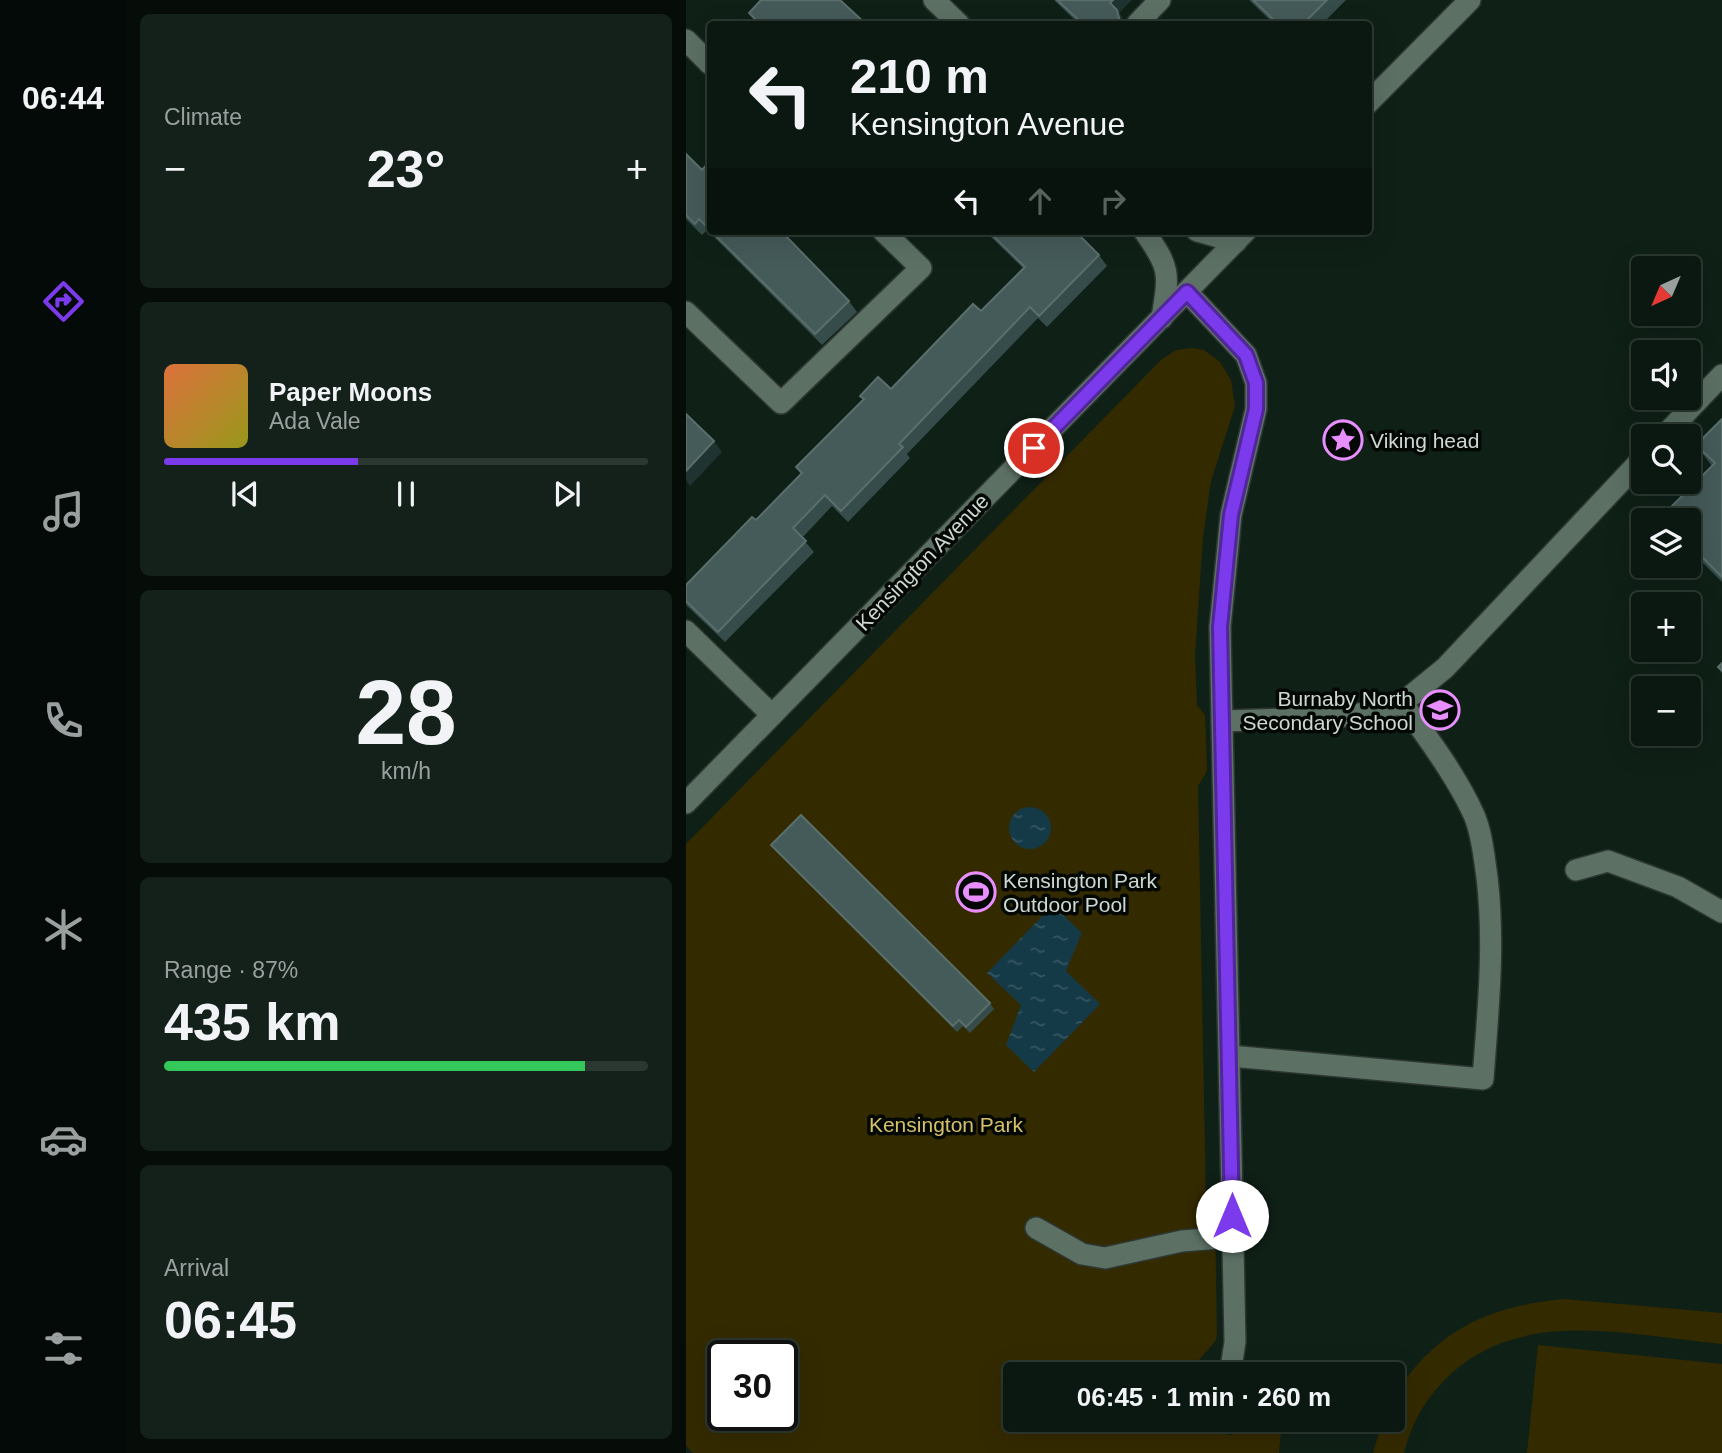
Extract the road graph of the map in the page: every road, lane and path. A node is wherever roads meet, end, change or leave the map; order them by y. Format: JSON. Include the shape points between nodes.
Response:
{"nodes":[{"id":1,"x":934,"y":0,"type":"edge"},
{"id":2,"x":1160,"y":0,"type":"edge"},
{"id":3,"x":1470,"y":0,"type":"edge"},
{"id":4,"x":956,"y":21,"type":"edge"},
{"id":5,"x":1140,"y":21,"type":"edge"},
{"id":6,"x":686,"y":40,"type":"edge"},
{"id":7,"x":707,"y":61,"type":"edge"},
{"id":8,"x":1372,"y":99,"type":"edge"},
{"id":9,"x":887,"y":235,"type":"edge"},
{"id":10,"x":1147,"y":235,"type":"edge"},
{"id":11,"x":1241,"y":237,"type":"edge"},
{"id":12,"x":1187,"y":292,"type":"junction"},
{"id":13,"x":686,"y":312,"type":"edge"},
{"id":14,"x":1162,"y":318,"type":"junction"},
{"id":15,"x":1722,"y":375,"type":"edge"},
{"id":16,"x":1675,"y":424,"type":"edge"},
{"id":17,"x":1631,"y":471,"type":"edge"},
{"id":18,"x":686,"y":631,"type":"edge"},
{"id":19,"x":1402,"y":702,"type":"junction"},
{"id":20,"x":772,"y":715,"type":"junction"},
{"id":21,"x":1222,"y":721,"type":"junction"},
{"id":22,"x":686,"y":803,"type":"edge"},
{"id":23,"x":1576,"y":870,"type":"dead end"},
{"id":24,"x":1722,"y":912,"type":"edge"},
{"id":25,"x":1230,"y":1056,"type":"junction"},
{"id":26,"x":1035,"y":1228,"type":"dead end"},
{"id":27,"x":1232,"y":1237,"type":"junction"},
{"id":28,"x":1232,"y":1362,"type":"edge"}],
"edges":[{"from":1,"to":4,"type":"street"},
{"from":2,"to":5,"type":"street"},
{"from":3,"to":8,"type":"street"},
{"from":6,"to":7,"type":"street"},
{"from":9,"to":13,"type":"street","via":[[921,268],[781,403]]},
{"from":10,"to":14,"type":"street","via":[[1162,256],[1168,275]]},
{"from":11,"to":12,"type":"street","name":"Kensington Avenue"},
{"from":12,"to":14,"type":"street","name":"Kensington Avenue"},
{"from":12,"to":21,"type":"street","via":[[1246,355],[1256,383],[1256,409],[1231,515],[1222,602]]},
{"from":14,"to":20,"type":"street","name":"Kensington Avenue"},
{"from":15,"to":16,"type":"street"},
{"from":17,"to":19,"type":"street","via":[[1445,668]]},
{"from":18,"to":20,"type":"street"},
{"from":19,"to":21,"type":"street","via":[[1327,718]]},
{"from":19,"to":25,"type":"street","via":[[1475,816],[1492,922],[1483,1079]]},
{"from":20,"to":22,"type":"street","name":"Kensington Avenue"},
{"from":21,"to":25,"type":"street"},
{"from":23,"to":24,"type":"street","via":[[1608,861],[1678,887]]},
{"from":25,"to":27,"type":"street"},
{"from":26,"to":27,"type":"street","via":[[1082,1254],[1105,1258],[1182,1241]]},
{"from":27,"to":28,"type":"street"}]}
